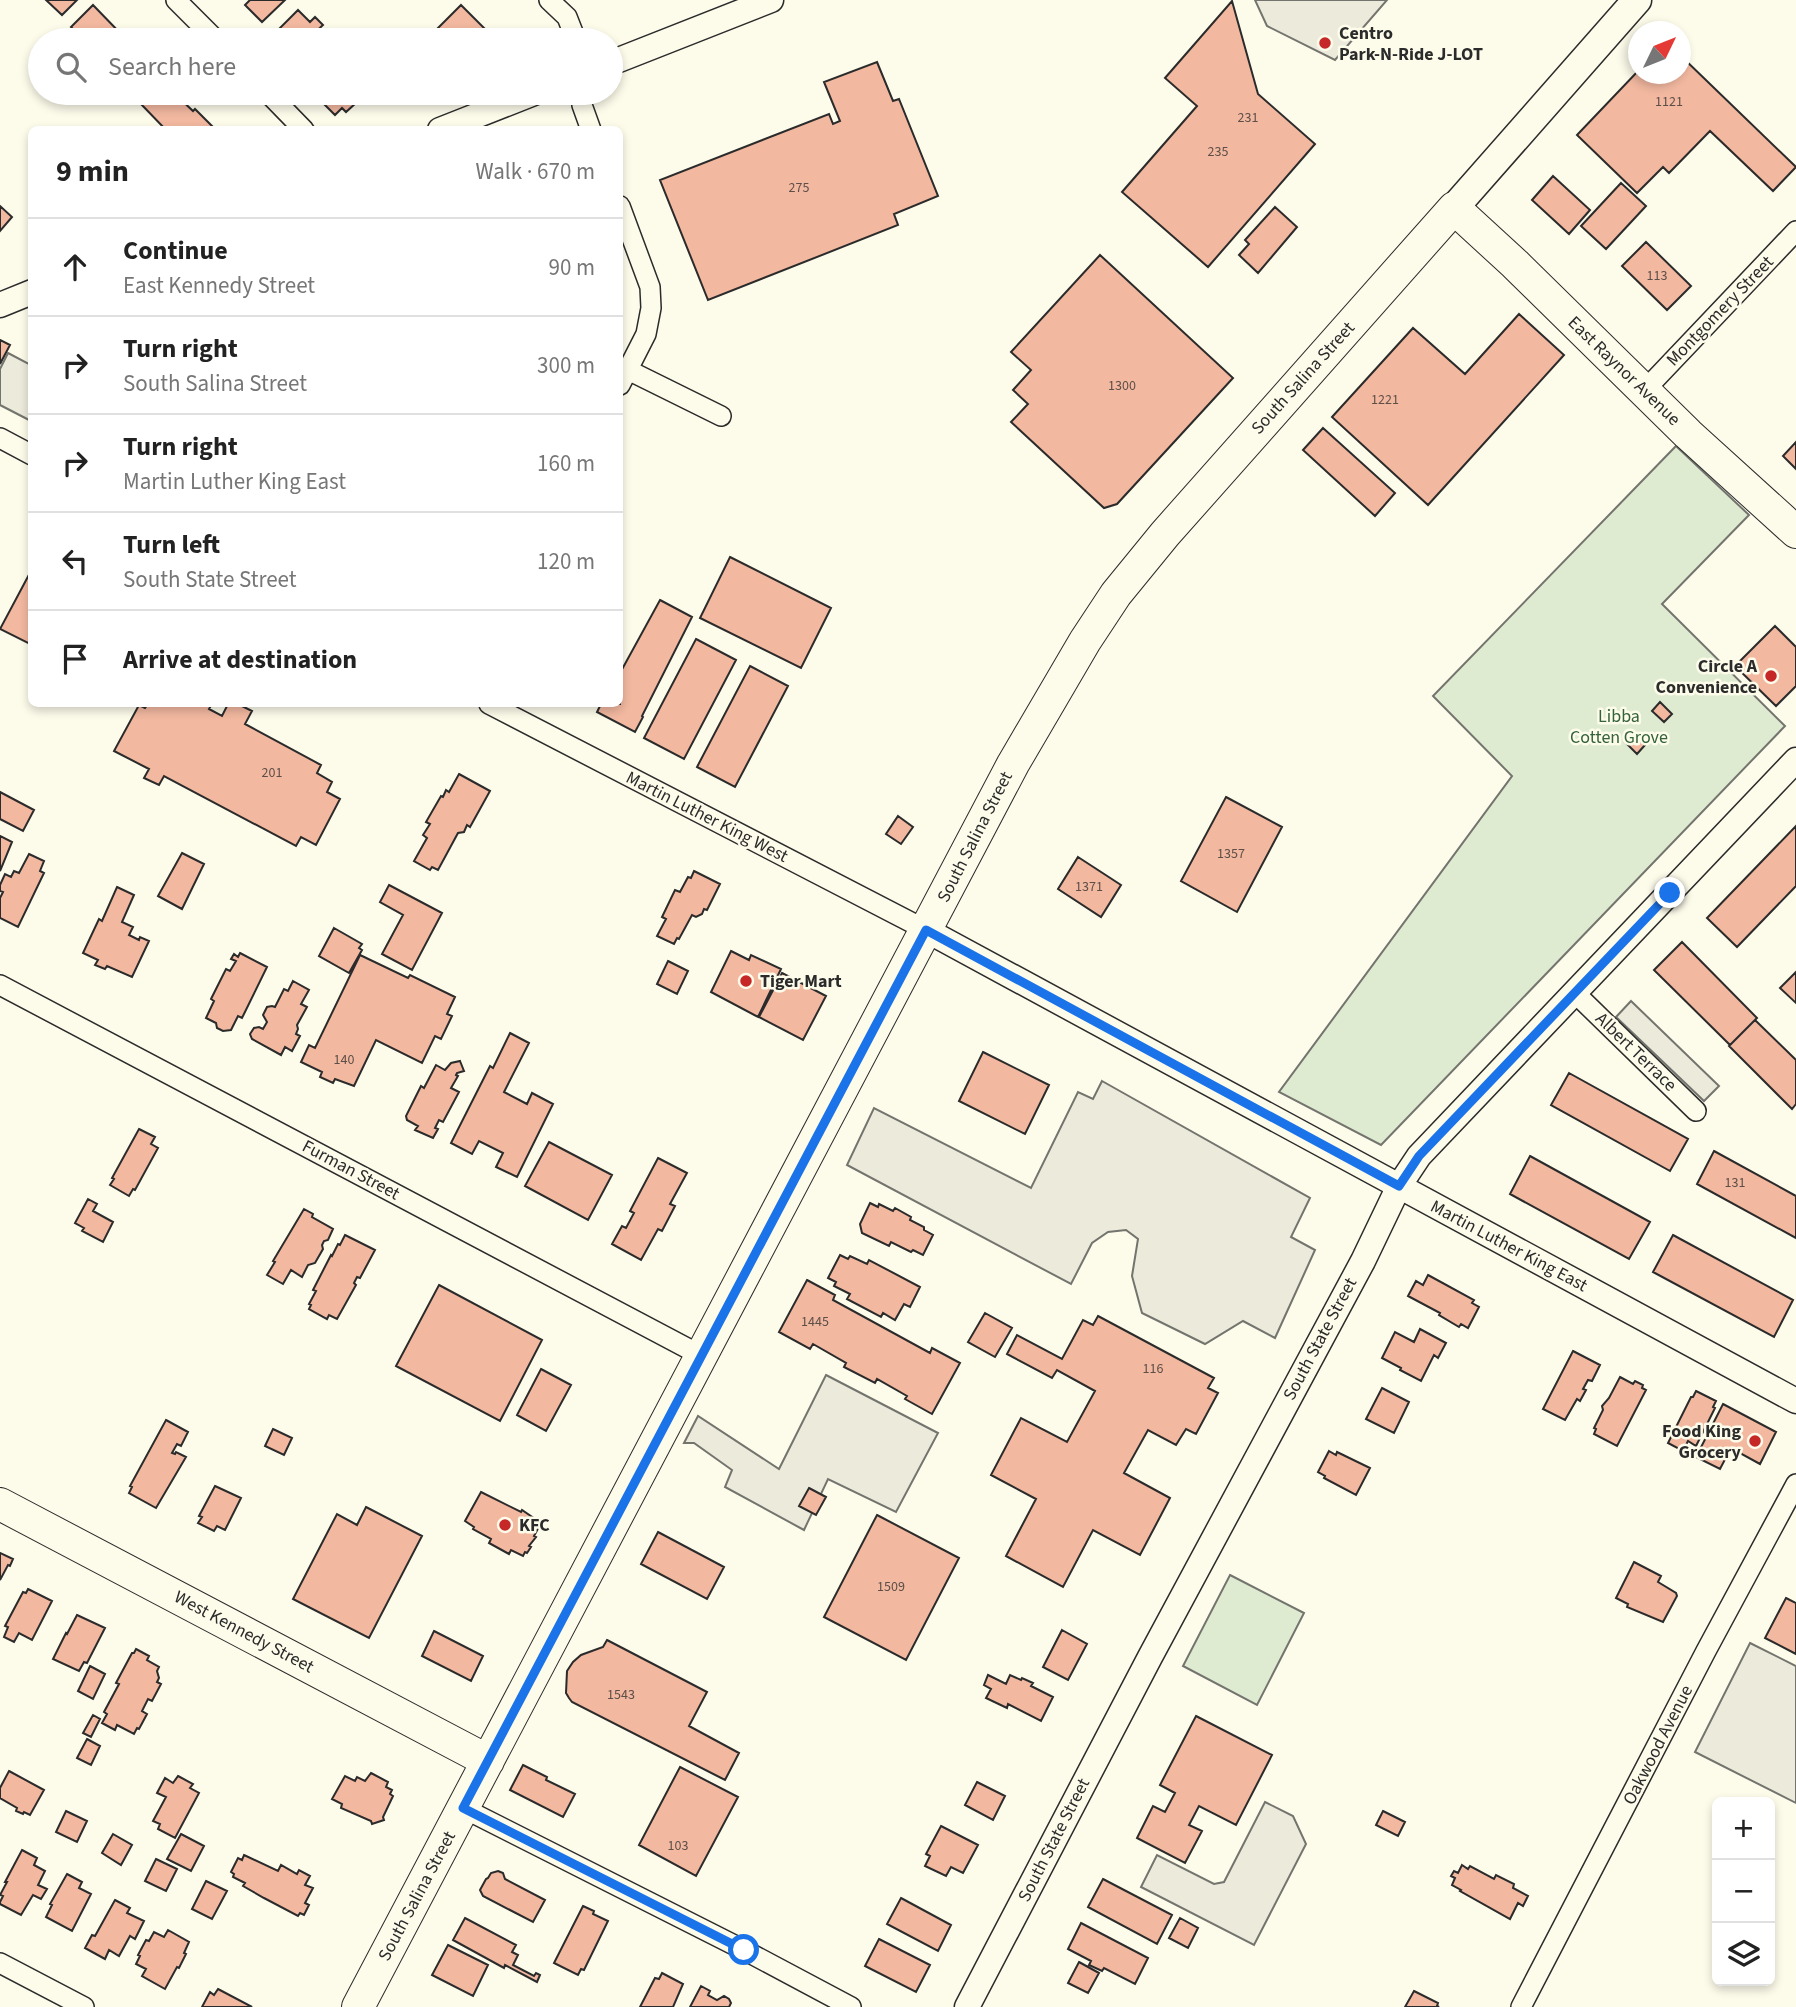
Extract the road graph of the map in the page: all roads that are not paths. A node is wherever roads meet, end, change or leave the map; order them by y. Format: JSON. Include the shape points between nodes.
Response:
{"nodes":[{"id":1,"x":176,"y":0,"type":"edge"},
{"id":2,"x":549,"y":0,"type":"edge"},
{"id":3,"x":771,"y":0,"type":"edge"},
{"id":4,"x":1637,"y":0,"type":"edge"},
{"id":5,"x":204,"y":28,"type":"edge"},
{"id":6,"x":571,"y":28,"type":"edge"},
{"id":7,"x":623,"y":58,"type":"edge"},
{"id":8,"x":280,"y":105,"type":"edge"},
{"id":9,"x":504,"y":105,"type":"edge"},
{"id":10,"x":582,"y":105,"type":"edge"},
{"id":11,"x":300,"y":126,"type":"edge"},
{"id":12,"x":450,"y":126,"type":"edge"},
{"id":13,"x":590,"y":126,"type":"edge"},
{"id":14,"x":1454,"y":208,"type":"junction"},
{"id":15,"x":623,"y":214,"type":"edge"},
{"id":16,"x":1796,"y":231,"type":"edge"},
{"id":17,"x":28,"y":294,"type":"edge"},
{"id":18,"x":0,"y":305,"type":"edge"},
{"id":19,"x":624,"y":378,"type":"edge"},
{"id":20,"x":1644,"y":391,"type":"junction"},
{"id":21,"x":720,"y":415,"type":"dead end"},
{"id":22,"x":0,"y":438,"type":"edge"},
{"id":23,"x":28,"y":453,"type":"edge"},
{"id":24,"x":1796,"y":532,"type":"edge"},
{"id":25,"x":495,"y":707,"type":"edge"},
{"id":26,"x":1796,"y":760,"type":"edge"},
{"id":27,"x":926,"y":930,"type":"junction"},
{"id":28,"x":0,"y":985,"type":"edge"},
{"id":29,"x":1575,"y":993,"type":"junction"},
{"id":30,"x":1696,"y":1111,"type":"dead end"},
{"id":31,"x":1399,"y":1186,"type":"junction"},
{"id":32,"x":702,"y":1356,"type":"junction"},
{"id":33,"x":1796,"y":1401,"type":"edge"},
{"id":34,"x":1796,"y":1485,"type":"edge"},
{"id":35,"x":0,"y":1504,"type":"edge"},
{"id":36,"x":488,"y":1761,"type":"junction"},
{"id":37,"x":463,"y":1808,"type":"junction"},
{"id":38,"x":0,"y":1963,"type":"edge"},
{"id":39,"x":84,"y":2007,"type":"edge"},
{"id":40,"x":358,"y":2007,"type":"edge"},
{"id":41,"x":851,"y":2007,"type":"edge"},
{"id":42,"x":967,"y":2007,"type":"edge"},
{"id":43,"x":1521,"y":2007,"type":"edge"}],
"edges":[{"from":1,"to":5,"type":"street"},
{"from":2,"to":6,"type":"street"},
{"from":3,"to":7,"type":"street"},
{"from":4,"to":14,"type":"main road","name":"South Salina Street"},
{"from":8,"to":11,"type":"street"},
{"from":9,"to":12,"type":"street"},
{"from":10,"to":13,"type":"street"},
{"from":14,"to":20,"type":"main road","name":"East Raynor Avenue"},
{"from":14,"to":27,"type":"main road","name":"South Salina Street","via":[[1116,594],[1020,751]]},
{"from":15,"to":19,"type":"street","via":[[650,287],[651,308],[646,334]]},
{"from":16,"to":20,"type":"street","name":"Montgomery Street"},
{"from":17,"to":18,"type":"street"},
{"from":19,"to":21,"type":"street"},
{"from":20,"to":24,"type":"main road","name":"East Raynor Avenue"},
{"from":22,"to":23,"type":"street"},
{"from":25,"to":27,"type":"street","name":"Martin Luther King West"},
{"from":26,"to":29,"type":"street","name":"South State Street"},
{"from":27,"to":31,"type":"street","name":"Martin Luther King East"},
{"from":27,"to":32,"type":"main road","name":"South Salina Street"},
{"from":28,"to":32,"type":"street","name":"Furman Street"},
{"from":29,"to":30,"type":"street","name":"Albert Terrace"},
{"from":29,"to":31,"type":"street","name":"South State Street","via":[[1419,1156]]},
{"from":31,"to":33,"type":"street","name":"Martin Luther King East"},
{"from":31,"to":42,"type":"street","name":"South State Street"},
{"from":32,"to":36,"type":"main road","name":"South Salina Street"},
{"from":34,"to":43,"type":"street","name":"Oakwood Avenue"},
{"from":35,"to":36,"type":"main road","name":"West Kennedy Street"},
{"from":36,"to":37,"type":"main road","name":"South Salina Street"},
{"from":37,"to":40,"type":"main road","name":"South Salina Street"},
{"from":37,"to":41,"type":"street"},
{"from":38,"to":39,"type":"street"}]}
